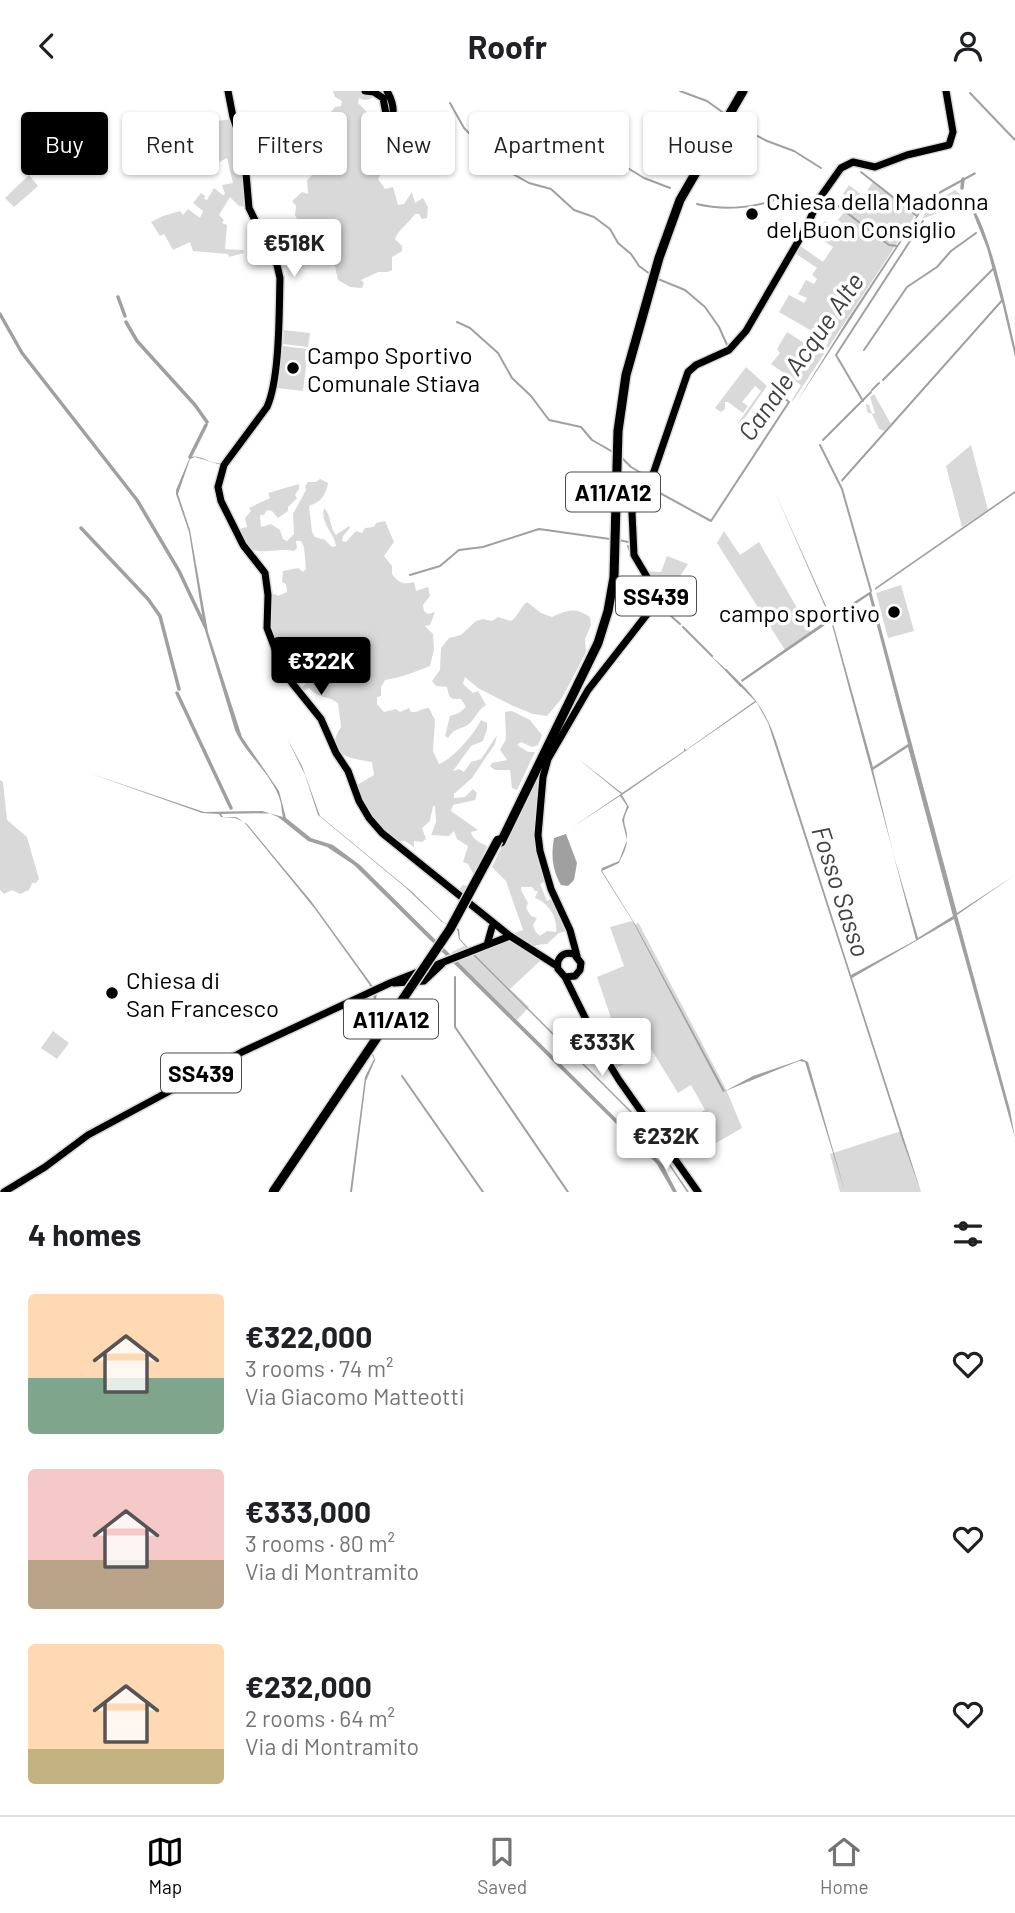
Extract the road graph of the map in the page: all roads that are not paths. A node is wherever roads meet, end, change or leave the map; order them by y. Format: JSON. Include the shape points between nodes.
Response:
{"nodes":[{"id":1,"x":228,"y":91,"type":"edge"},
{"id":2,"x":365,"y":91,"type":"edge"},
{"id":3,"x":387,"y":91,"type":"edge"},
{"id":4,"x":741,"y":91,"type":"edge"},
{"id":5,"x":946,"y":91,"type":"edge"},
{"id":6,"x":494,"y":925,"type":"junction"},
{"id":7,"x":510,"y":936,"type":"junction"},
{"id":8,"x":572,"y":936,"type":"junction"},
{"id":9,"x":500,"y":939,"type":"junction"},
{"id":10,"x":487,"y":945,"type":"junction"},
{"id":11,"x":535,"y":952,"type":"junction"},
{"id":12,"x":563,"y":955,"type":"junction"},
{"id":13,"x":577,"y":956,"type":"junction"},
{"id":14,"x":557,"y":966,"type":"junction"},
{"id":15,"x":578,"y":974,"type":"junction"},
{"id":16,"x":565,"y":977,"type":"junction"},
{"id":17,"x":579,"y":1004,"type":"junction"},
{"id":18,"x":4,"y":1192,"type":"edge"},
{"id":19,"x":276,"y":1192,"type":"edge"},
{"id":20,"x":698,"y":1192,"type":"edge"}],
"edges":[{"from":1,"to":6,"type":"main road","via":[[244,150],[249,208],[280,278],[271,396],[223,465],[219,494],[243,545],[265,573],[267,628],[282,667],[321,719],[369,818],[396,846]]},
{"from":2,"to":3,"type":"main road","via":[[383,98],[387,119],[383,133],[394,112]]},
{"from":4,"to":19,"type":"highway","number":"A11/A12","bridge":true,"via":[[676,199],[621,391],[615,565],[591,653],[499,841],[450,929]]},
{"from":5,"to":8,"type":"main road","number":"SS439","via":[[954,134],[949,145],[875,167],[853,162],[841,168],[746,331],[726,352],[688,372],[652,478],[632,513],[634,555],[656,592],[655,604],[588,690],[543,776],[539,846],[551,889]]},
{"from":6,"to":7,"type":"main road"},
{"from":6,"to":9,"type":"main road"},
{"from":6,"to":10,"type":"main road"},
{"from":7,"to":9,"type":"main road","number":"SS439"},
{"from":7,"to":11,"type":"main road"},
{"from":8,"to":12,"type":"main road"},
{"from":8,"to":13,"type":"main road","number":"SS439"},
{"from":9,"to":10,"type":"main road","number":"SS439"},
{"from":10,"to":18,"type":"main road","number":"SS439","via":[[446,961],[424,981],[390,983],[242,1052],[94,1131]]},
{"from":11,"to":12,"type":"main road"},
{"from":11,"to":14,"type":"main road"},
{"from":12,"to":13,"type":"main road"},
{"from":12,"to":14,"type":"main road"},
{"from":13,"to":15,"type":"main road","number":"SS439","via":[[581,963]]},
{"from":14,"to":16,"type":"main road"},
{"from":15,"to":16,"type":"main road"},
{"from":15,"to":17,"type":"main road"},
{"from":16,"to":17,"type":"main road"},
{"from":17,"to":20,"type":"main road","via":[[603,1054]]}]}
